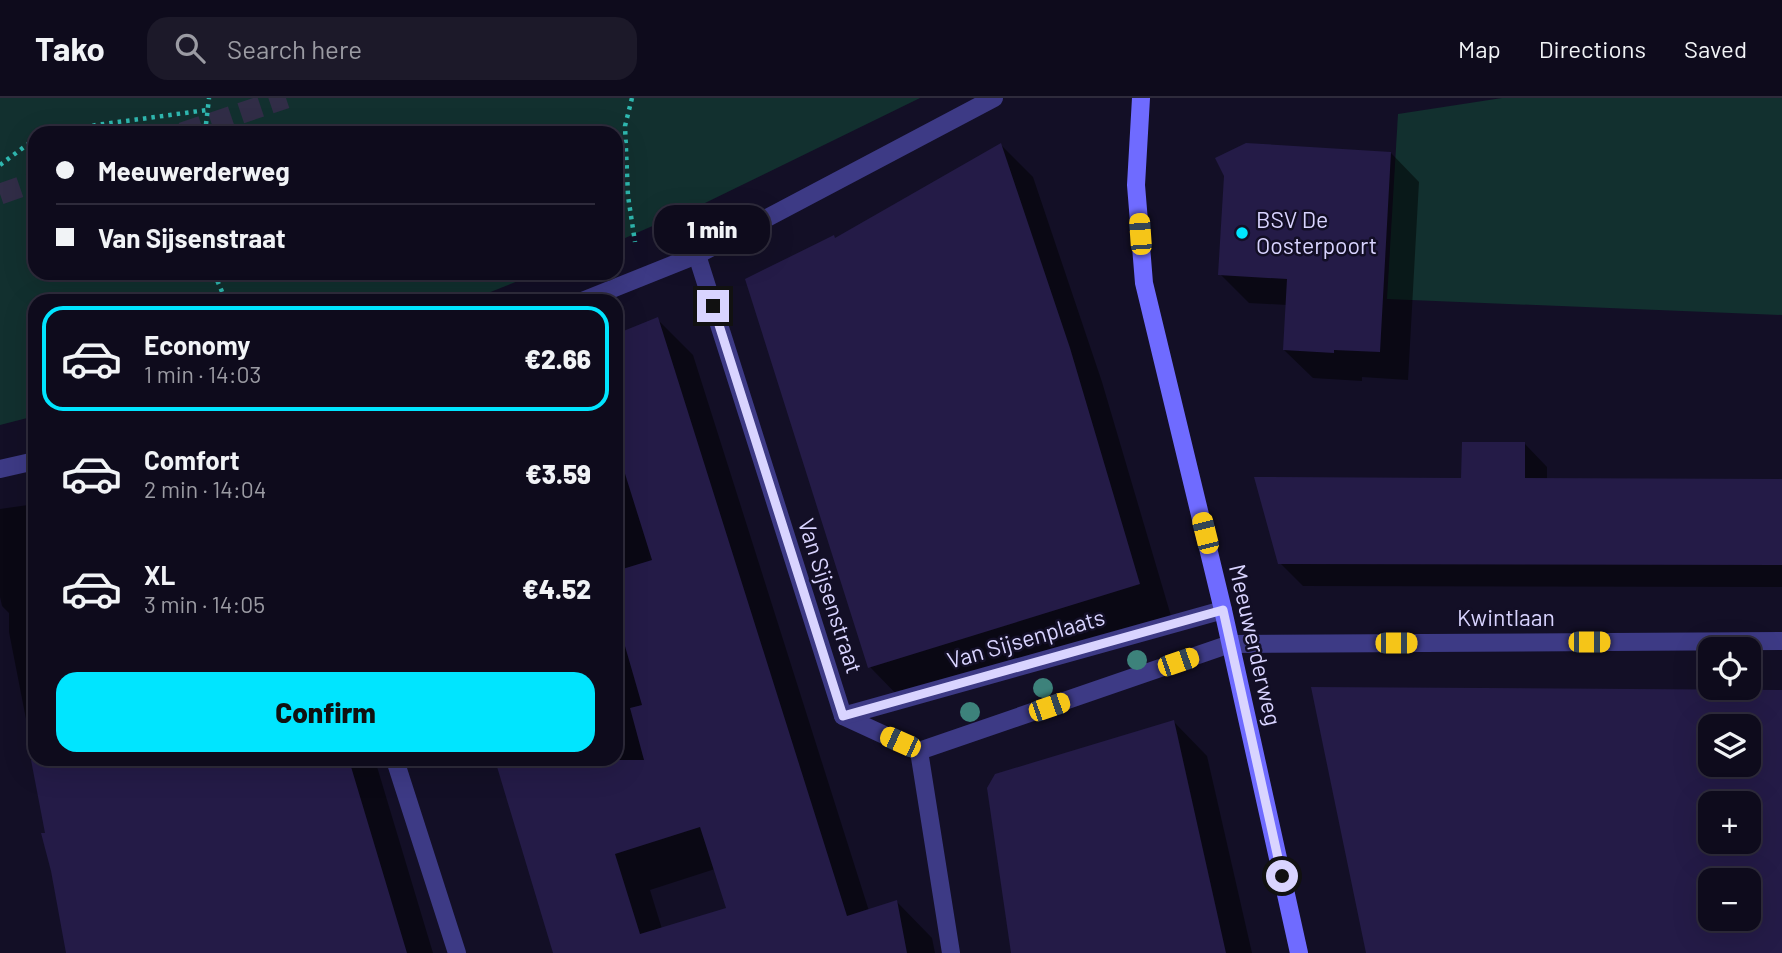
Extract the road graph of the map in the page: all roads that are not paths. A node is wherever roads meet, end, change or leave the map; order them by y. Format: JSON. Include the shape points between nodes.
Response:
{"nodes":[{"id":1,"x":994,"y":98,"type":"edge"},
{"id":2,"x":1140,"y":98,"type":"edge"},
{"id":3,"x":697,"y":255,"type":"junction"},
{"id":4,"x":600,"y":294,"type":"edge"},
{"id":5,"x":28,"y":463,"type":"edge"},
{"id":6,"x":0,"y":469,"type":"edge"},
{"id":7,"x":1223,"y":610,"type":"junction"},
{"id":8,"x":1782,"y":641,"type":"edge"},
{"id":9,"x":1230,"y":644,"type":"junction"},
{"id":10,"x":843,"y":716,"type":"junction"},
{"id":11,"x":919,"y":751,"type":"junction"},
{"id":12,"x":397,"y":766,"type":"edge"},
{"id":13,"x":457,"y":953,"type":"edge"},
{"id":14,"x":951,"y":953,"type":"edge"},
{"id":15,"x":1299,"y":953,"type":"edge"}],
"edges":[{"from":1,"to":3,"type":"street"},
{"from":2,"to":7,"type":"street","name":"Meeuwerderweg","via":[[1136,185],[1144,283]]},
{"from":3,"to":4,"type":"street"},
{"from":3,"to":10,"type":"street","name":"Van Sijsenstraat"},
{"from":5,"to":6,"type":"street"},
{"from":7,"to":9,"type":"street","name":"Meeuwerderweg"},
{"from":7,"to":10,"type":"street","name":"Van Sijsenplaats"},
{"from":8,"to":9,"type":"street","name":"Kwintlaan"},
{"from":9,"to":11,"type":"street"},
{"from":9,"to":15,"type":"street","name":"Meeuwerderweg"},
{"from":10,"to":11,"type":"street"},
{"from":11,"to":14,"type":"street"},
{"from":12,"to":13,"type":"street"}]}
